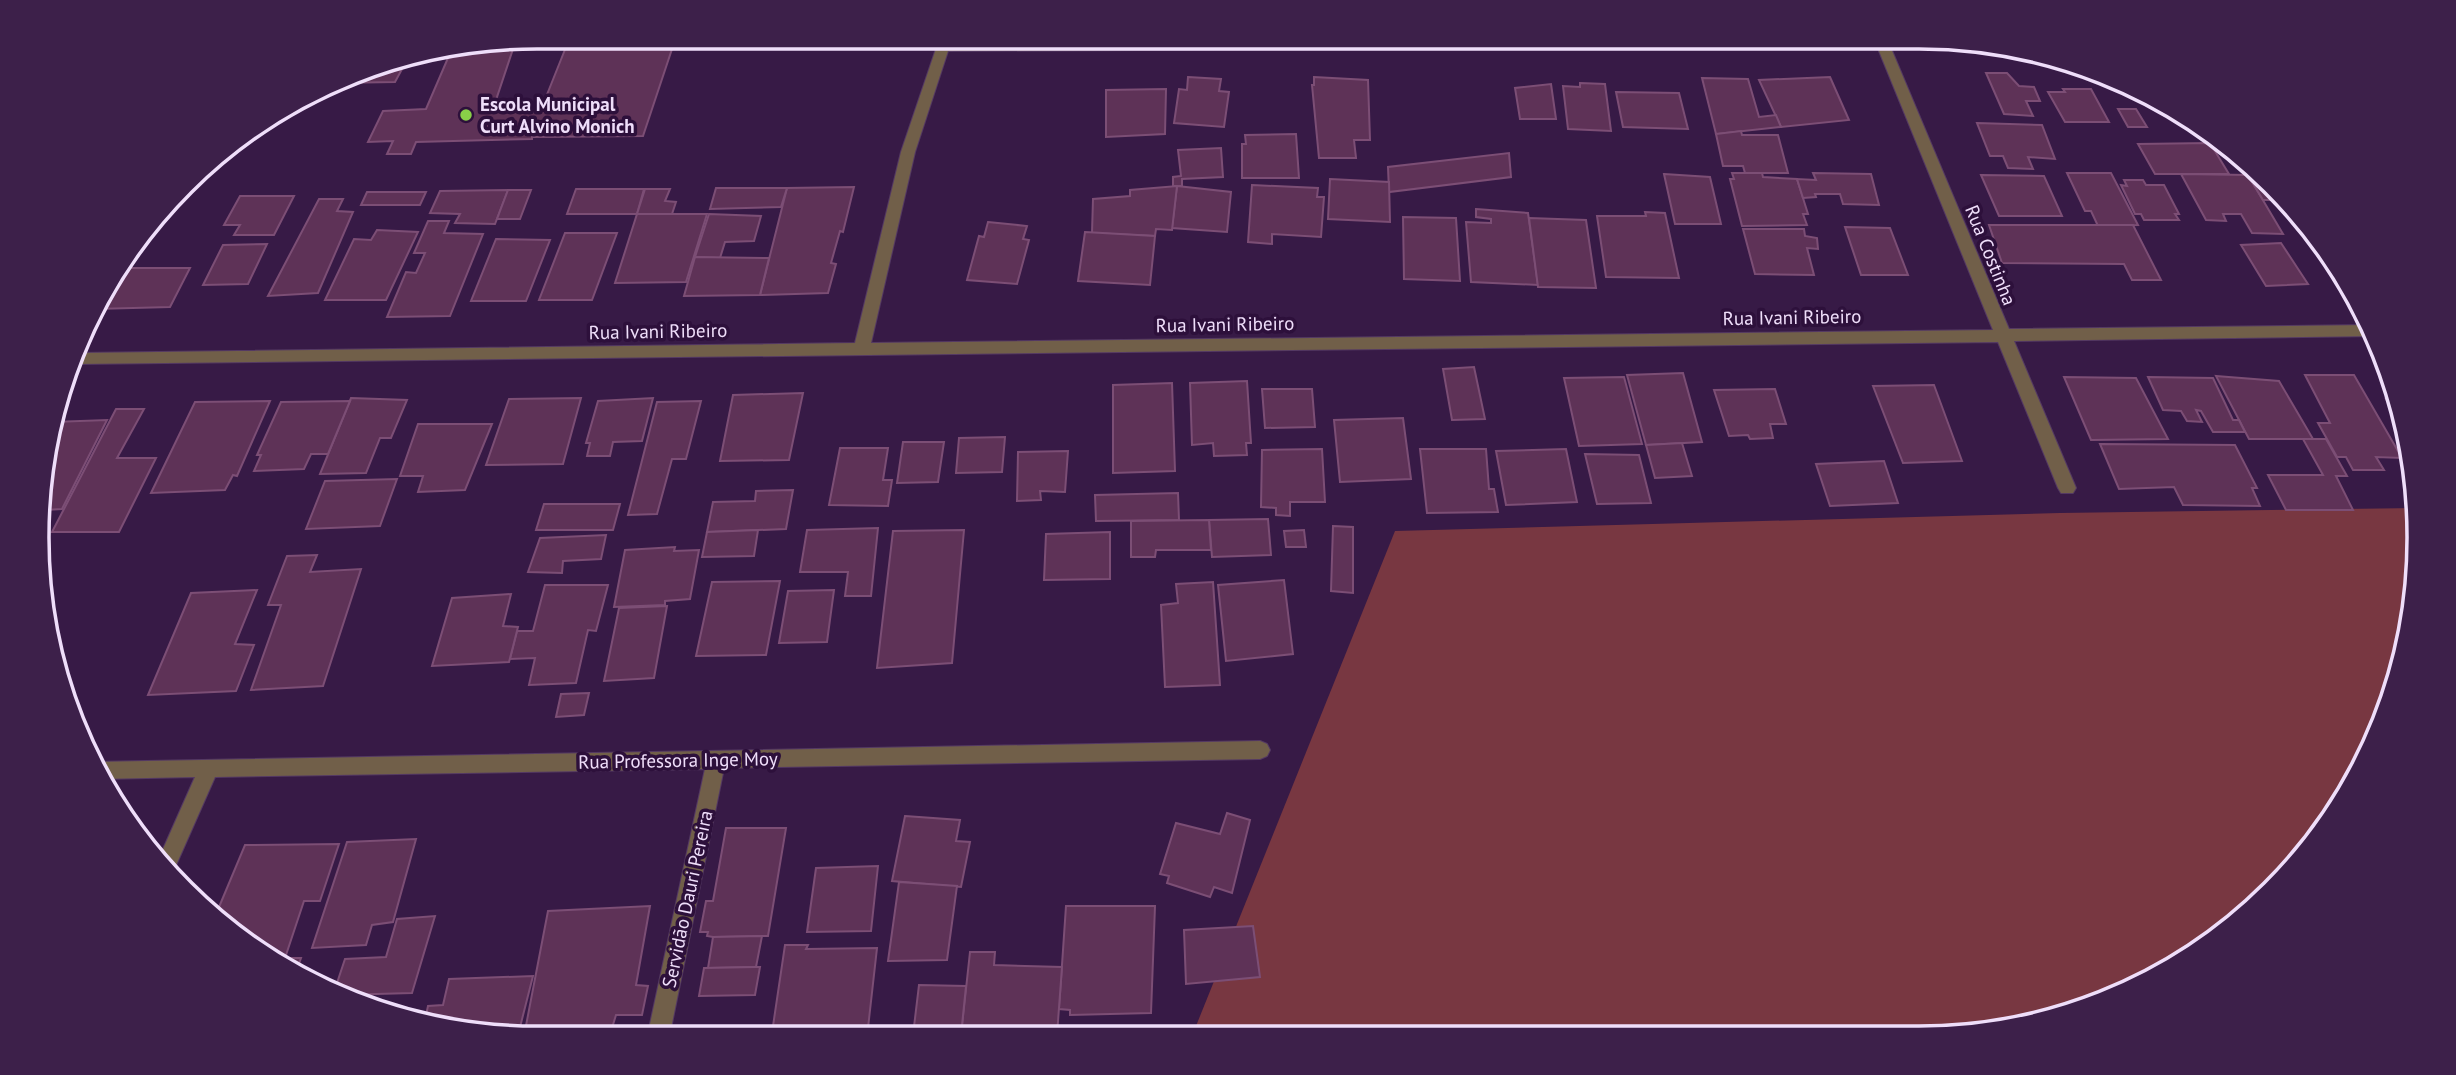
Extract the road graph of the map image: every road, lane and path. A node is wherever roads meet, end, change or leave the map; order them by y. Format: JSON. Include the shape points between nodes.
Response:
{"nodes":[{"id":1,"x":942,"y":49,"type":"edge"},
{"id":2,"x":1885,"y":49,"type":"edge"},
{"id":3,"x":2361,"y":331,"type":"edge"},
{"id":4,"x":2004,"y":335,"type":"junction"},
{"id":5,"x":862,"y":349,"type":"junction"},
{"id":6,"x":83,"y":359,"type":"edge"},
{"id":7,"x":2067,"y":488,"type":"dead end"},
{"id":8,"x":1260,"y":750,"type":"dead end"},
{"id":9,"x":716,"y":760,"type":"junction"},
{"id":10,"x":208,"y":768,"type":"junction"},
{"id":11,"x":107,"y":770,"type":"edge"},
{"id":12,"x":169,"y":859,"type":"edge"},
{"id":13,"x":661,"y":1026,"type":"edge"}],
"edges":[{"from":1,"to":5,"type":"street","via":[[902,170]]},
{"from":2,"to":4,"type":"street","name":"Rua Costinha"},
{"from":3,"to":4,"type":"street","name":"Rua Ivani Ribeiro"},
{"from":4,"to":5,"type":"street","name":"Rua Ivani Ribeiro"},
{"from":4,"to":7,"type":"street","name":"Rua Costinha"},
{"from":5,"to":6,"type":"street","name":"Rua Ivani Ribeiro"},
{"from":8,"to":9,"type":"street","name":"Rua Professora Inge Moy"},
{"from":9,"to":10,"type":"street","name":"Rua Professora Inge Moy"},
{"from":9,"to":13,"type":"street","name":"Servidão Dauri Pereira"},
{"from":10,"to":11,"type":"street","name":"Rua Professora Inge Moy"},
{"from":10,"to":12,"type":"street"}]}
